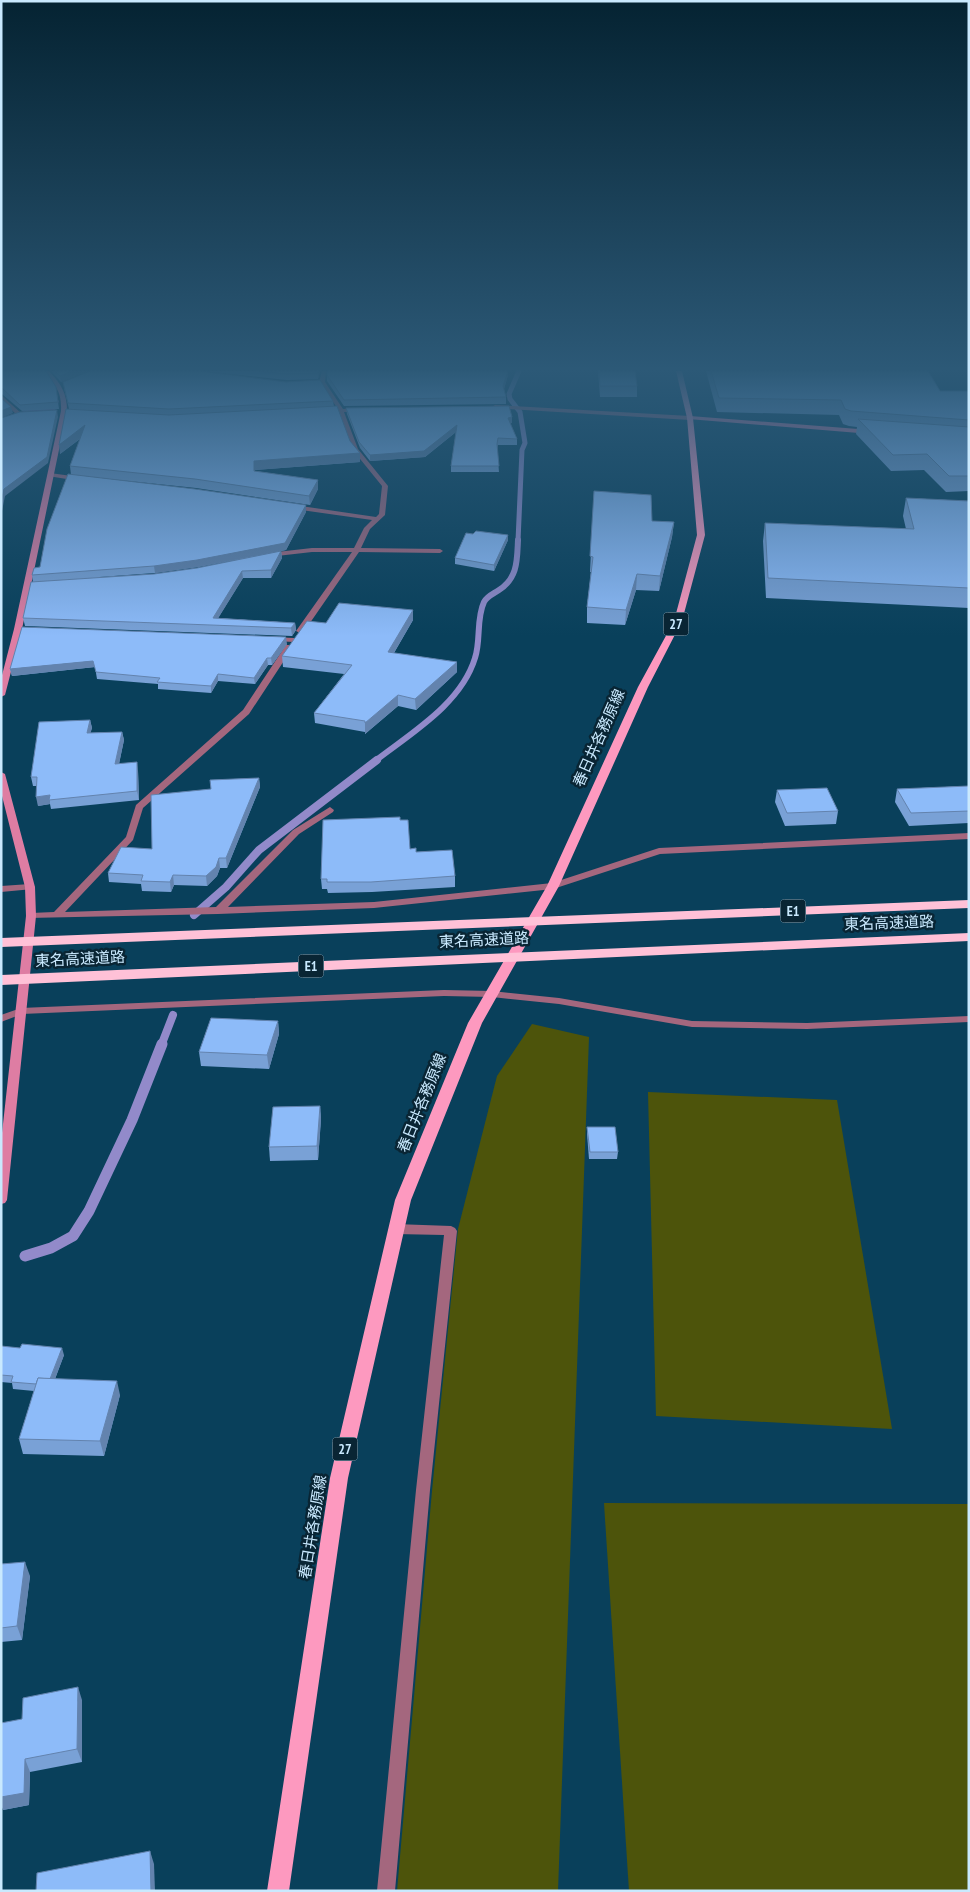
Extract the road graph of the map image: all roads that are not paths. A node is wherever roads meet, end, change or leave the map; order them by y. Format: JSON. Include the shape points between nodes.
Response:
{"nodes":[{"id":1,"x":53,"y":459,"type":"edge"},
{"id":2,"x":363,"y":459,"type":"edge"},
{"id":3,"x":694,"y":459,"type":"edge"},
{"id":4,"x":50,"y":475,"type":"junction"},
{"id":5,"x":88,"y":480,"type":"edge"},
{"id":6,"x":282,"y":505,"type":"edge"},
{"id":7,"x":377,"y":519,"type":"junction"},
{"id":8,"x":357,"y":550,"type":"junction"},
{"id":9,"x":440,"y":551,"type":"dead end"},
{"id":10,"x":260,"y":556,"type":"edge"},
{"id":11,"x":27,"y":586,"type":"junction"},
{"id":12,"x":36,"y":586,"type":"edge"},
{"id":13,"x":18,"y":629,"type":"junction"},
{"id":14,"x":28,"y":629,"type":"edge"},
{"id":15,"x":264,"y":639,"type":"edge"},
{"id":16,"x":294,"y":640,"type":"junction"},
{"id":17,"x":2,"y":691,"type":"edge"},
{"id":18,"x":1,"y":774,"type":"edge"},
{"id":19,"x":330,"y":810,"type":"dead end"},
{"id":20,"x":969,"y":836,"type":"edge"},
{"id":21,"x":553,"y":886,"type":"junction"},
{"id":22,"x":30,"y":887,"type":"junction"},
{"id":23,"x":1,"y":889,"type":"edge"},
{"id":24,"x":969,"y":904,"type":"edge"},
{"id":25,"x":218,"y":911,"type":"junction"},
{"id":26,"x":57,"y":914,"type":"junction"},
{"id":27,"x":31,"y":916,"type":"junction"},
{"id":28,"x":969,"y":937,"type":"edge"},
{"id":29,"x":1,"y":943,"type":"edge"},
{"id":30,"x":1,"y":980,"type":"edge"},
{"id":31,"x":492,"y":994,"type":"junction"},
{"id":32,"x":21,"y":1011,"type":"junction"},
{"id":33,"x":1,"y":1019,"type":"edge"},
{"id":34,"x":969,"y":1019,"type":"edge"},
{"id":35,"x":1,"y":1200,"type":"edge"},
{"id":36,"x":395,"y":1228,"type":"junction"},
{"id":37,"x":278,"y":1891,"type":"edge"},
{"id":38,"x":386,"y":1891,"type":"edge"}],
"edges":[{"from":1,"to":4,"type":"street"},
{"from":2,"to":7,"type":"street","via":[[385,486],[382,515]]},
{"from":3,"to":21,"type":"main road","name":"春日井各務原線","number":"27","via":[[701,536],[678,621],[643,687]]},
{"from":4,"to":5,"type":"street"},
{"from":4,"to":11,"type":"street"},
{"from":6,"to":7,"type":"street"},
{"from":7,"to":8,"type":"street","via":[[367,528]]},
{"from":8,"to":9,"type":"street"},
{"from":8,"to":10,"type":"street","via":[[312,550]]},
{"from":8,"to":16,"type":"street"},
{"from":11,"to":12,"type":"street"},
{"from":11,"to":13,"type":"street"},
{"from":13,"to":14,"type":"street"},
{"from":13,"to":17,"type":"street"},
{"from":15,"to":16,"type":"street"},
{"from":16,"to":26,"type":"street","via":[[246,712],[139,807],[130,838]]},
{"from":18,"to":22,"type":"street"},
{"from":19,"to":25,"type":"street","via":[[296,832]]},
{"from":20,"to":21,"type":"street","via":[[659,851]]},
{"from":21,"to":25,"type":"street","via":[[374,904]]},
{"from":21,"to":31,"type":"main road","name":"春日井各務原線","number":"27"},
{"from":22,"to":23,"type":"street"},
{"from":22,"to":27,"type":"street"},
{"from":24,"to":29,"type":"highway","name":"東名高速道路","number":"E1"},
{"from":25,"to":26,"type":"street"},
{"from":26,"to":27,"type":"street"},
{"from":27,"to":32,"type":"street"},
{"from":28,"to":30,"type":"highway","name":"東名高速道路","number":"E1"},
{"from":31,"to":32,"type":"street","via":[[444,993]]},
{"from":31,"to":34,"type":"street","via":[[559,1001],[692,1024],[807,1026]]},
{"from":31,"to":36,"type":"main road","name":"春日井各務原線","number":"27","via":[[475,1023],[403,1200]]},
{"from":32,"to":33,"type":"street"},
{"from":32,"to":35,"type":"street"},
{"from":36,"to":37,"type":"main road","name":"春日井各務原線","number":"27","via":[[339,1478]]},
{"from":36,"to":38,"type":"street","via":[[451,1231]]}]}
